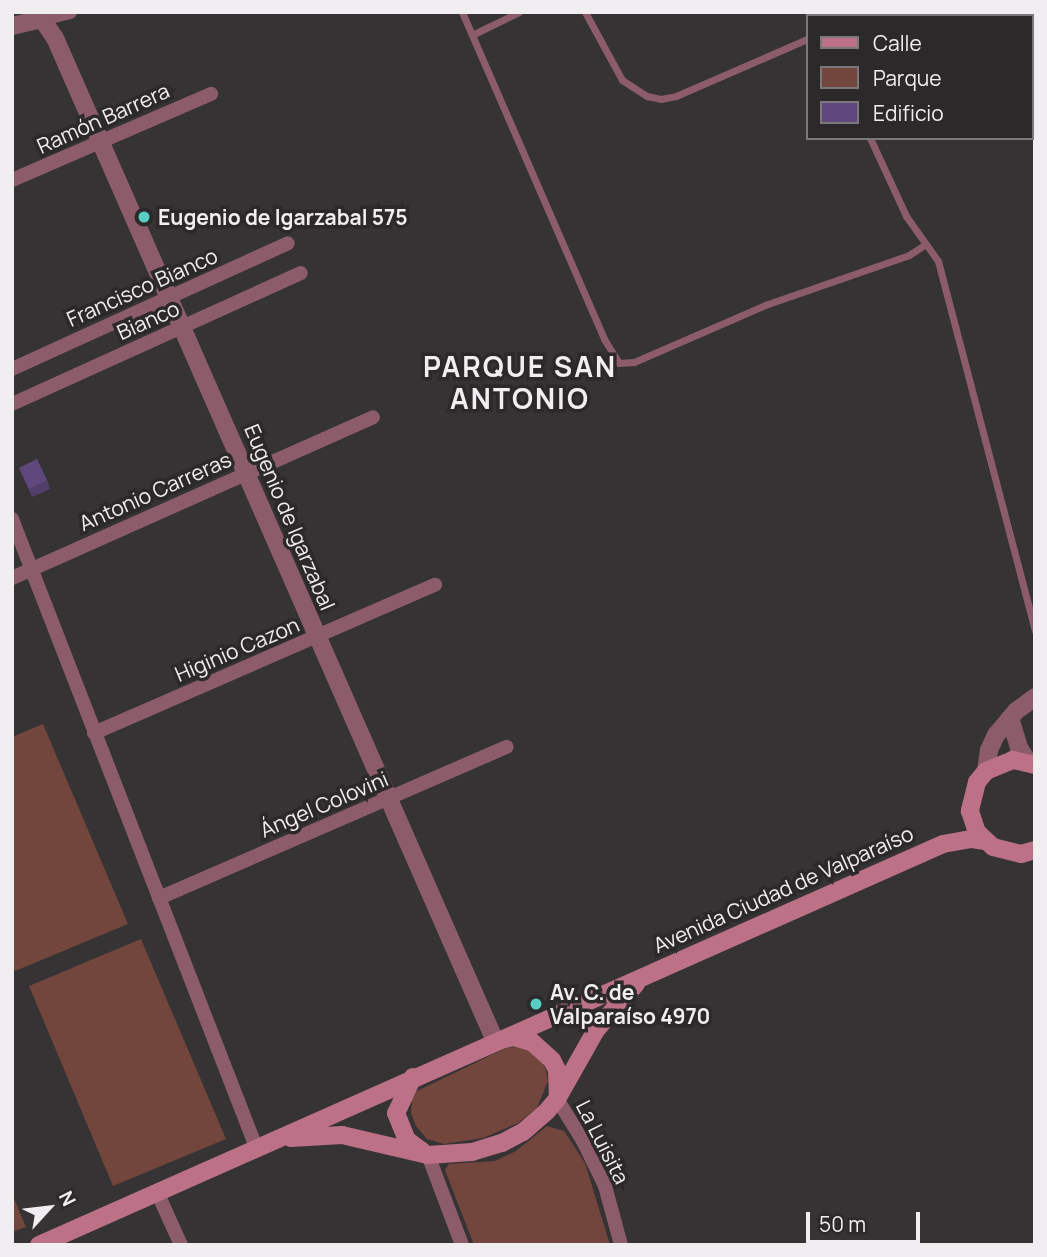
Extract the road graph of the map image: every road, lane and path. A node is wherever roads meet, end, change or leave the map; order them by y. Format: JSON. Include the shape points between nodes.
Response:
{"nodes":[{"id":1,"x":70,"y":12,"type":"edge"},
{"id":2,"x":462,"y":12,"type":"edge"},
{"id":3,"x":519,"y":12,"type":"edge"},
{"id":4,"x":585,"y":12,"type":"edge"},
{"id":5,"x":42,"y":16,"type":"edge"},
{"id":6,"x":12,"y":26,"type":"edge"},
{"id":7,"x":472,"y":34,"type":"junction"},
{"id":8,"x":806,"y":39,"type":"edge"},
{"id":9,"x":211,"y":94,"type":"dead end"},
{"id":10,"x":871,"y":140,"type":"edge"},
{"id":11,"x":101,"y":142,"type":"junction"},
{"id":12,"x":12,"y":180,"type":"edge"},
{"id":13,"x":288,"y":243,"type":"dead end"},
{"id":14,"x":926,"y":244,"type":"junction"},
{"id":15,"x":301,"y":274,"type":"dead end"},
{"id":16,"x":169,"y":298,"type":"junction"},
{"id":17,"x":182,"y":327,"type":"junction"},
{"id":18,"x":12,"y":369,"type":"edge"},
{"id":19,"x":12,"y":404,"type":"edge"},
{"id":20,"x":373,"y":417,"type":"dead end"},
{"id":21,"x":247,"y":472,"type":"junction"},
{"id":22,"x":12,"y":519,"type":"edge"},
{"id":23,"x":31,"y":569,"type":"junction"},
{"id":24,"x":12,"y":578,"type":"edge"},
{"id":25,"x":435,"y":584,"type":"dead end"},
{"id":26,"x":1035,"y":631,"type":"edge"},
{"id":27,"x":317,"y":637,"type":"junction"},
{"id":28,"x":1035,"y":697,"type":"edge"},
{"id":29,"x":1010,"y":718,"type":"junction"},
{"id":30,"x":94,"y":733,"type":"junction"},
{"id":31,"x":507,"y":747,"type":"dead end"},
{"id":32,"x":1031,"y":763,"type":"edge"},
{"id":33,"x":986,"y":771,"type":"junction"},
{"id":34,"x":390,"y":798,"type":"junction"},
{"id":35,"x":970,"y":811,"type":"junction"},
{"id":36,"x":984,"y":841,"type":"junction"},
{"id":37,"x":943,"y":844,"type":"junction"},
{"id":38,"x":1030,"y":853,"type":"edge"},
{"id":39,"x":159,"y":898,"type":"junction"},
{"id":40,"x":643,"y":977,"type":"junction"},
{"id":41,"x":495,"y":1041,"type":"junction"},
{"id":42,"x":413,"y":1077,"type":"junction"},
{"id":43,"x":557,"y":1099,"type":"junction"},
{"id":44,"x":263,"y":1144,"type":"junction"},
{"id":45,"x":429,"y":1155,"type":"junction"},
{"id":46,"x":157,"y":1192,"type":"junction"},
{"id":47,"x":39,"y":1245,"type":"edge"},
{"id":48,"x":181,"y":1245,"type":"edge"},
{"id":49,"x":462,"y":1245,"type":"edge"},
{"id":50,"x":621,"y":1245,"type":"edge"}],
"edges":[{"from":1,"to":5,"type":"street"},
{"from":2,"to":7,"type":"lane"},
{"from":3,"to":7,"type":"lane"},
{"from":4,"to":8,"type":"lane","via":[[622,80],[661,99]]},
{"from":5,"to":6,"type":"street"},
{"from":5,"to":11,"type":"street","name":"Eugenio de Igarzabal"},
{"from":7,"to":14,"type":"lane","via":[[604,340],[619,363],[634,362],[765,305],[909,255]]},
{"from":9,"to":11,"type":"street","name":"Ramón Barrera"},
{"from":10,"to":14,"type":"lane","via":[[906,216]]},
{"from":11,"to":12,"type":"street","name":"Ramón Barrera"},
{"from":11,"to":16,"type":"street","name":"Eugenio de Igarzabal"},
{"from":13,"to":16,"type":"street","name":"Francisco Bianco"},
{"from":14,"to":26,"type":"lane","via":[[937,261]]},
{"from":15,"to":17,"type":"street","name":"Bianco"},
{"from":16,"to":17,"type":"street","name":"Eugenio de Igarzabal"},
{"from":16,"to":18,"type":"street","name":"Francisco Bianco"},
{"from":17,"to":19,"type":"street","name":"Bianco"},
{"from":17,"to":21,"type":"street","name":"Eugenio de Igarzabal"},
{"from":20,"to":21,"type":"street","name":"Antonio Carreras"},
{"from":21,"to":23,"type":"street","name":"Antonio Carreras"},
{"from":21,"to":27,"type":"street","name":"Eugenio de Igarzabal"},
{"from":22,"to":23,"type":"street"},
{"from":23,"to":24,"type":"street","name":"Antonio Carreras"},
{"from":23,"to":30,"type":"street"},
{"from":25,"to":27,"type":"street","name":"Higinio Cazon"},
{"from":27,"to":30,"type":"street","name":"Higinio Cazon"},
{"from":27,"to":34,"type":"street","name":"Eugenio de Igarzabal"},
{"from":28,"to":29,"type":"street"},
{"from":29,"to":32,"type":"street","via":[[1019,748]]},
{"from":29,"to":33,"type":"street","via":[[989,750]]},
{"from":30,"to":39,"type":"street"},
{"from":31,"to":34,"type":"street","name":"Ángel Colovini"},
{"from":32,"to":33,"type":"main road","via":[[1013,760]]},
{"from":33,"to":35,"type":"main road","via":[[977,782]]},
{"from":34,"to":39,"type":"street","name":"Ángel Colovini"},
{"from":34,"to":41,"type":"street","name":"Eugenio de Igarzabal"},
{"from":35,"to":36,"type":"main road"},
{"from":35,"to":37,"type":"main road","name":"Avenida Ciudad de Valparaíso"},
{"from":36,"to":37,"type":"main road","name":"Avenida Ciudad de Valparaíso"},
{"from":36,"to":38,"type":"main road","via":[[1007,853]]},
{"from":37,"to":40,"type":"main road","name":"Avenida Ciudad de Valparaíso"},
{"from":39,"to":44,"type":"street"},
{"from":40,"to":41,"type":"main road","name":"Avenida Ciudad de Valparaíso"},
{"from":40,"to":43,"type":"main road","name":"Avenida Ciudad de Valparaíso","via":[[596,1030]]},
{"from":41,"to":42,"type":"main road","name":"Avenida Ciudad de Valparaíso"},
{"from":41,"to":43,"type":"main road","via":[[514,1037],[532,1042],[544,1052],[557,1070]]},
{"from":42,"to":44,"type":"main road","name":"Avenida Ciudad de Valparaíso"},
{"from":42,"to":45,"type":"main road","via":[[396,1114],[407,1140]]},
{"from":43,"to":45,"type":"main road","name":"Avenida Ciudad de Valparaíso","via":[[523,1132],[502,1143],[472,1152]]},
{"from":43,"to":50,"type":"street","name":"La Luisita","via":[[605,1186]]},
{"from":44,"to":45,"type":"main road","name":"Avenida Ciudad de Valparaíso","via":[[342,1135]]},
{"from":44,"to":46,"type":"main road","name":"Avenida Ciudad de Valparaíso"},
{"from":45,"to":49,"type":"street"},
{"from":46,"to":47,"type":"main road","name":"Avenida Ciudad de Valparaíso"},
{"from":46,"to":48,"type":"street"}]}
